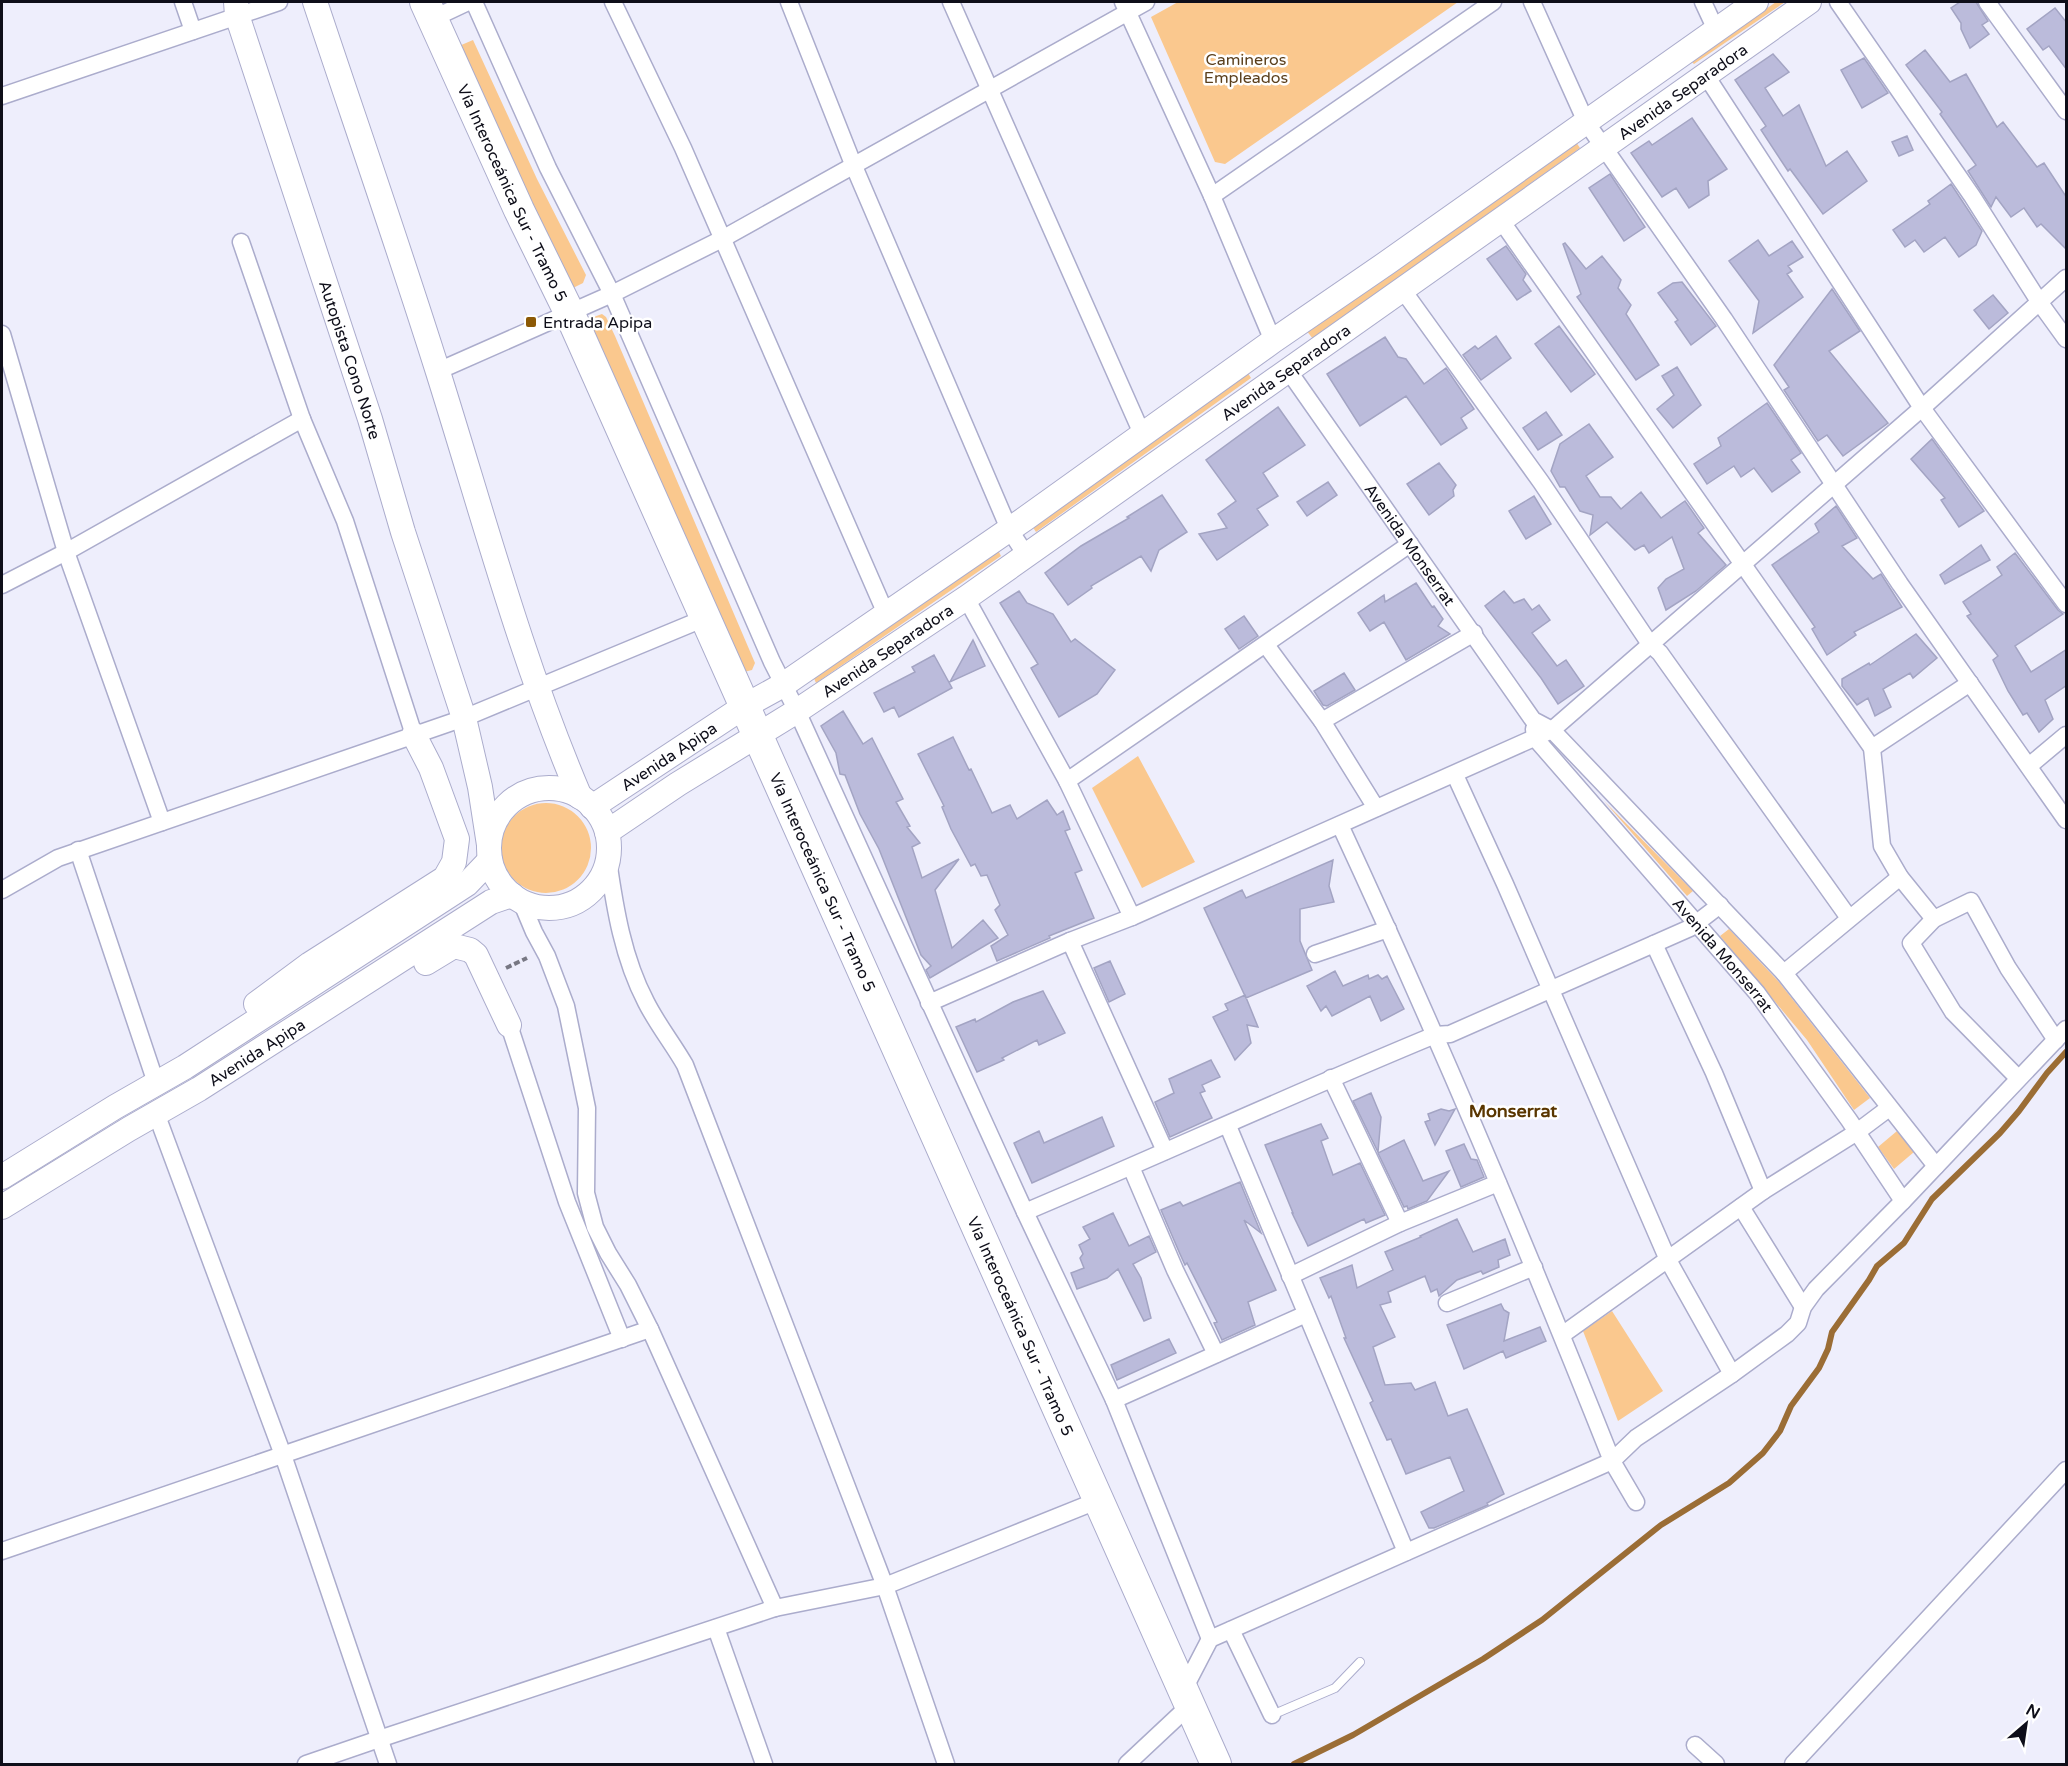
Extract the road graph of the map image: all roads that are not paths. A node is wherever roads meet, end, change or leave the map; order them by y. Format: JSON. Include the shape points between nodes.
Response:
{"nodes":[{"id":1,"x":183,"y":2,"type":"edge"},
{"id":2,"x":279,"y":2,"type":"edge"},
{"id":3,"x":315,"y":2,"type":"edge"},
{"id":4,"x":468,"y":2,"type":"edge"},
{"id":5,"x":474,"y":2,"type":"edge"},
{"id":6,"x":613,"y":2,"type":"edge"},
{"id":7,"x":789,"y":2,"type":"edge"},
{"id":8,"x":951,"y":2,"type":"edge"},
{"id":9,"x":1146,"y":2,"type":"edge"},
{"id":10,"x":1493,"y":2,"type":"edge"},
{"id":11,"x":1532,"y":2,"type":"edge"},
{"id":12,"x":1703,"y":2,"type":"edge"},
{"id":13,"x":1756,"y":2,"type":"edge"},
{"id":14,"x":1809,"y":2,"type":"edge"},
{"id":15,"x":1838,"y":2,"type":"edge"},
{"id":16,"x":1987,"y":2,"type":"edge"},
{"id":17,"x":1125,"y":7,"type":"edge"},
{"id":18,"x":237,"y":8,"type":"edge"},
{"id":19,"x":428,"y":10,"type":"edge"},
{"id":20,"x":1716,"y":30,"type":"junction"},
{"id":21,"x":193,"y":31,"type":"junction"},
{"id":22,"x":1705,"y":74,"type":"junction"},
{"id":23,"x":989,"y":89,"type":"junction"},
{"id":24,"x":2,"y":96,"type":"edge"},
{"id":25,"x":2067,"y":111,"type":"edge"},
{"id":26,"x":1586,"y":122,"type":"junction"},
{"id":27,"x":1602,"y":146,"type":"junction"},
{"id":28,"x":853,"y":164,"type":"junction"},
{"id":29,"x":1212,"y":196,"type":"junction"},
{"id":30,"x":1500,"y":219,"type":"junction"},
{"id":31,"x":722,"y":239,"type":"junction"},
{"id":32,"x":241,"y":242,"type":"dead end"},
{"id":33,"x":2067,"y":278,"type":"edge"},
{"id":34,"x":1402,"y":289,"type":"junction"},
{"id":35,"x":612,"y":294,"type":"junction"},
{"id":36,"x":2040,"y":303,"type":"junction"},
{"id":37,"x":569,"y":312,"type":"junction"},
{"id":38,"x":2,"y":334,"type":"edge"},
{"id":39,"x":2067,"y":339,"type":"edge"},
{"id":40,"x":1273,"y":341,"type":"junction"},
{"id":41,"x":1288,"y":370,"type":"junction"},
{"id":42,"x":438,"y":371,"type":"junction"},
{"id":43,"x":1922,"y":408,"type":"junction"},
{"id":44,"x":302,"y":419,"type":"junction"},
{"id":45,"x":1143,"y":436,"type":"junction"},
{"id":46,"x":1833,"y":484,"type":"junction"},
{"id":47,"x":1010,"y":529,"type":"junction"},
{"id":48,"x":1410,"y":544,"type":"junction"},
{"id":49,"x":66,"y":552,"type":"junction"},
{"id":50,"x":1026,"y":555,"type":"junction"},
{"id":51,"x":1742,"y":563,"type":"junction"},
{"id":52,"x":2,"y":585,"type":"edge"},
{"id":53,"x":966,"y":598,"type":"junction"},
{"id":54,"x":2067,"y":604,"type":"edge"},
{"id":55,"x":886,"y":614,"type":"junction"},
{"id":56,"x":705,"y":618,"type":"junction"},
{"id":57,"x":1474,"y":633,"type":"junction"},
{"id":58,"x":1650,"y":644,"type":"junction"},
{"id":59,"x":1266,"y":645,"type":"junction"},
{"id":60,"x":1970,"y":683,"type":"junction"},
{"id":61,"x":783,"y":685,"type":"junction"},
{"id":62,"x":538,"y":689,"type":"junction"},
{"id":63,"x":745,"y":706,"type":"junction"},
{"id":64,"x":796,"y":711,"type":"junction"},
{"id":65,"x":464,"y":718,"type":"junction"},
{"id":66,"x":1533,"y":720,"type":"junction"},
{"id":67,"x":1322,"y":721,"type":"junction"},
{"id":68,"x":1552,"y":730,"type":"junction"},
{"id":69,"x":414,"y":735,"type":"junction"},
{"id":70,"x":758,"y":735,"type":"junction"},
{"id":71,"x":2067,"y":735,"type":"edge"},
{"id":72,"x":1534,"y":738,"type":"junction"},
{"id":73,"x":1872,"y":748,"type":"junction"},
{"id":74,"x":2029,"y":766,"type":"junction"},
{"id":75,"x":1455,"y":775,"type":"junction"},
{"id":76,"x":1067,"y":781,"type":"junction"},
{"id":77,"x":586,"y":802,"type":"junction"},
{"id":78,"x":1376,"y":808,"type":"junction"},
{"id":79,"x":2067,"y":820,"type":"edge"},
{"id":80,"x":162,"y":822,"type":"junction"},
{"id":81,"x":1340,"y":825,"type":"junction"},
{"id":82,"x":606,"y":832,"type":"junction"},
{"id":83,"x":78,"y":850,"type":"junction"},
{"id":84,"x":490,"y":853,"type":"junction"},
{"id":85,"x":608,"y":860,"type":"junction"},
{"id":86,"x":1900,"y":877,"type":"junction"},
{"id":87,"x":2,"y":890,"type":"edge"},
{"id":88,"x":516,"y":898,"type":"junction"},
{"id":89,"x":1720,"y":905,"type":"junction"},
{"id":90,"x":1132,"y":917,"type":"junction"},
{"id":91,"x":1849,"y":918,"type":"junction"},
{"id":92,"x":1934,"y":919,"type":"junction"},
{"id":93,"x":1697,"y":923,"type":"junction"},
{"id":94,"x":1388,"y":929,"type":"junction"},
{"id":95,"x":1070,"y":941,"type":"junction"},
{"id":96,"x":1654,"y":944,"type":"junction"},
{"id":97,"x":1315,"y":954,"type":"dead end"},
{"id":98,"x":1784,"y":973,"type":"junction"},
{"id":99,"x":1550,"y":989,"type":"junction"},
{"id":100,"x":929,"y":1003,"type":"junction"},
{"id":101,"x":509,"y":1025,"type":"joint"},
{"id":102,"x":2061,"y":1034,"type":"edge"},
{"id":103,"x":1435,"y":1035,"type":"junction"},
{"id":104,"x":207,"y":1053,"type":"junction"},
{"id":105,"x":1331,"y":1078,"type":"junction"},
{"id":106,"x":2018,"y":1078,"type":"junction"},
{"id":107,"x":210,"y":1082,"type":"junction"},
{"id":108,"x":156,"y":1083,"type":"junction"},
{"id":109,"x":1889,"y":1108,"type":"junction"},
{"id":110,"x":156,"y":1113,"type":"junction"},
{"id":111,"x":1228,"y":1126,"type":"junction"},
{"id":112,"x":1857,"y":1132,"type":"junction"},
{"id":113,"x":1165,"y":1151,"type":"junction"},
{"id":114,"x":1936,"y":1166,"type":"junction"},
{"id":115,"x":1131,"y":1167,"type":"junction"},
{"id":116,"x":2,"y":1177,"type":"edge"},
{"id":117,"x":1498,"y":1183,"type":"junction"},
{"id":118,"x":1763,"y":1191,"type":"junction"},
{"id":119,"x":1903,"y":1201,"type":"junction"},
{"id":120,"x":2,"y":1207,"type":"edge"},
{"id":121,"x":1741,"y":1207,"type":"junction"},
{"id":122,"x":1025,"y":1212,"type":"junction"},
{"id":123,"x":1400,"y":1223,"type":"junction"},
{"id":124,"x":1668,"y":1260,"type":"junction"},
{"id":125,"x":1534,"y":1267,"type":"junction"},
{"id":126,"x":1290,"y":1276,"type":"junction"},
{"id":127,"x":1447,"y":1304,"type":"dead end"},
{"id":128,"x":1803,"y":1307,"type":"junction"},
{"id":129,"x":1306,"y":1314,"type":"junction"},
{"id":130,"x":650,"y":1329,"type":"junction"},
{"id":131,"x":1562,"y":1335,"type":"junction"},
{"id":132,"x":622,"y":1339,"type":"junction"},
{"id":133,"x":1216,"y":1354,"type":"junction"},
{"id":134,"x":1732,"y":1374,"type":"junction"},
{"id":135,"x":1114,"y":1400,"type":"junction"},
{"id":136,"x":283,"y":1455,"type":"junction"},
{"id":137,"x":1612,"y":1461,"type":"junction"},
{"id":138,"x":2067,"y":1470,"type":"edge"},
{"id":139,"x":1099,"y":1500,"type":"junction"},
{"id":140,"x":1636,"y":1502,"type":"dead end"},
{"id":141,"x":2,"y":1551,"type":"edge"},
{"id":142,"x":1406,"y":1552,"type":"junction"},
{"id":143,"x":885,"y":1586,"type":"junction"},
{"id":144,"x":775,"y":1608,"type":"junction"},
{"id":145,"x":716,"y":1628,"type":"junction"},
{"id":146,"x":1231,"y":1630,"type":"junction"},
{"id":147,"x":1210,"y":1639,"type":"junction"},
{"id":148,"x":1360,"y":1662,"type":"dead end"},
{"id":149,"x":1186,"y":1699,"type":"junction"},
{"id":150,"x":1272,"y":1715,"type":"joint"},
{"id":151,"x":379,"y":1738,"type":"junction"},
{"id":152,"x":1695,"y":1745,"type":"dead end"},
{"id":153,"x":306,"y":1764,"type":"edge"},
{"id":154,"x":388,"y":1764,"type":"edge"},
{"id":155,"x":764,"y":1764,"type":"edge"},
{"id":156,"x":946,"y":1764,"type":"edge"},
{"id":157,"x":1126,"y":1764,"type":"edge"},
{"id":158,"x":1216,"y":1764,"type":"edge"},
{"id":159,"x":1716,"y":1764,"type":"edge"},
{"id":160,"x":1793,"y":1764,"type":"edge"}],
"edges":[{"from":1,"to":21,"type":"street"},
{"from":2,"to":18,"type":"street"},
{"from":3,"to":42,"type":"main road"},
{"from":4,"to":19,"type":"street"},
{"from":5,"to":35,"type":"street","via":[[548,168]]},
{"from":6,"to":31,"type":"street","via":[[684,148]]},
{"from":7,"to":28,"type":"street"},
{"from":8,"to":23,"type":"street"},
{"from":9,"to":17,"type":"street"},
{"from":10,"to":29,"type":"street"},
{"from":11,"to":26,"type":"street"},
{"from":12,"to":20,"type":"street"},
{"from":13,"to":20,"type":"main road","name":"Avenida Separadora"},
{"from":14,"to":22,"type":"main road","name":"Avenida Separadora"},
{"from":15,"to":36,"type":"street","via":[[1972,196]]},
{"from":16,"to":25,"type":"street"},
{"from":17,"to":23,"type":"street"},
{"from":17,"to":29,"type":"street"},
{"from":18,"to":21,"type":"street"},
{"from":18,"to":65,"type":"main road","name":"Autopista Cono Norte"},
{"from":19,"to":37,"type":"highway","name":"Vía Interoceánica Sur - Tramo 5"},
{"from":20,"to":26,"type":"main road","name":"Avenida Separadora"},
{"from":21,"to":24,"type":"street"},
{"from":22,"to":27,"type":"main road","name":"Avenida Separadora"},
{"from":22,"to":43,"type":"street"},
{"from":23,"to":28,"type":"street"},
{"from":23,"to":45,"type":"street"},
{"from":26,"to":27,"type":"street"},
{"from":26,"to":40,"type":"main road","name":"Avenida Separadora"},
{"from":27,"to":30,"type":"main road","name":"Avenida Separadora"},
{"from":27,"to":46,"type":"street","via":[[1724,319]]},
{"from":28,"to":31,"type":"street"},
{"from":28,"to":47,"type":"street"},
{"from":29,"to":40,"type":"street"},
{"from":30,"to":34,"type":"main road","name":"Avenida Separadora"},
{"from":30,"to":51,"type":"street"},
{"from":31,"to":35,"type":"street"},
{"from":31,"to":55,"type":"street"},
{"from":32,"to":44,"type":"street"},
{"from":33,"to":36,"type":"street"},
{"from":34,"to":41,"type":"main road","name":"Avenida Separadora"},
{"from":34,"to":58,"type":"street","via":[[1541,482]]},
{"from":35,"to":37,"type":"street"},
{"from":35,"to":61,"type":"street"},
{"from":36,"to":39,"type":"street"},
{"from":36,"to":43,"type":"street"},
{"from":37,"to":42,"type":"street"},
{"from":37,"to":56,"type":"highway","name":"Vía Interoceánica Sur - Tramo 5"},
{"from":38,"to":49,"type":"street"},
{"from":40,"to":45,"type":"main road","name":"Avenida Separadora"},
{"from":41,"to":48,"type":"street","name":"Avenida Monserrat"},
{"from":41,"to":50,"type":"main road","name":"Avenida Separadora"},
{"from":42,"to":62,"type":"main road","via":[[512,618]]},
{"from":43,"to":46,"type":"street"},
{"from":43,"to":54,"type":"street"},
{"from":44,"to":49,"type":"street"},
{"from":44,"to":69,"type":"street","via":[[345,521]]},
{"from":45,"to":47,"type":"main road","name":"Avenida Separadora"},
{"from":46,"to":51,"type":"street"},
{"from":46,"to":60,"type":"street"},
{"from":47,"to":50,"type":"street"},
{"from":47,"to":55,"type":"main road","name":"Avenida Separadora"},
{"from":48,"to":57,"type":"street","name":"Avenida Monserrat"},
{"from":48,"to":59,"type":"street"},
{"from":49,"to":52,"type":"street"},
{"from":49,"to":80,"type":"street"},
{"from":50,"to":53,"type":"main road","name":"Avenida Separadora"},
{"from":51,"to":58,"type":"street"},
{"from":51,"to":73,"type":"street"},
{"from":53,"to":64,"type":"main road","name":"Avenida Separadora"},
{"from":53,"to":76,"type":"street"},
{"from":55,"to":61,"type":"main road","name":"Avenida Separadora"},
{"from":56,"to":62,"type":"street"},
{"from":56,"to":63,"type":"highway","name":"Vía Interoceánica Sur - Tramo 5"},
{"from":57,"to":66,"type":"street","name":"Avenida Monserrat"},
{"from":57,"to":67,"type":"street"},
{"from":58,"to":68,"type":"street"},
{"from":58,"to":91,"type":"street"},
{"from":59,"to":67,"type":"street"},
{"from":59,"to":76,"type":"street"},
{"from":60,"to":73,"type":"street"},
{"from":60,"to":74,"type":"street"},
{"from":61,"to":63,"type":"main road","name":"Avenida Separadora"},
{"from":61,"to":64,"type":"street"},
{"from":62,"to":65,"type":"street"},
{"from":62,"to":77,"type":"main road","via":[[549,724]]},
{"from":63,"to":70,"type":"highway","name":"Vía Interoceánica Sur - Tramo 5"},
{"from":63,"to":77,"type":"main road","name":"Avenida Apipa"},
{"from":64,"to":70,"type":"main road","name":"Avenida Separadora"},
{"from":64,"to":100,"type":"street"},
{"from":65,"to":69,"type":"street"},
{"from":65,"to":84,"type":"main road","name":"Autopista Cono Norte"},
{"from":66,"to":68,"type":"street","name":"Avenida Monserrat"},
{"from":66,"to":72,"type":"street"},
{"from":67,"to":78,"type":"street"},
{"from":68,"to":72,"type":"street"},
{"from":68,"to":89,"type":"street","name":"Avenida Monserrat"},
{"from":69,"to":80,"type":"street"},
{"from":69,"to":104,"type":"main road","via":[[457,839],[454,862],[445,878],[261,999]]},
{"from":70,"to":82,"type":"main road","name":"Avenida Apipa"},
{"from":70,"to":139,"type":"highway","name":"Vía Interoceánica Sur - Tramo 5"},
{"from":71,"to":74,"type":"street"},
{"from":72,"to":75,"type":"street"},
{"from":72,"to":93,"type":"street","name":"Avenida Monserrat"},
{"from":73,"to":86,"type":"street","via":[[1882,846]]},
{"from":74,"to":79,"type":"street"},
{"from":75,"to":78,"type":"street"},
{"from":75,"to":99,"type":"street"},
{"from":76,"to":90,"type":"street"},
{"from":77,"to":82,"type":"main road","via":[[601,818]]},
{"from":77,"to":84,"type":"main road","via":[[565,791],[550,789],[520,796],[498,816]]},
{"from":78,"to":81,"type":"street"},
{"from":80,"to":83,"type":"street"},
{"from":81,"to":90,"type":"street"},
{"from":81,"to":94,"type":"street"},
{"from":82,"to":85,"type":"main road"},
{"from":83,"to":87,"type":"street"},
{"from":83,"to":108,"type":"street"},
{"from":84,"to":88,"type":"main road","via":[[495,873]]},
{"from":84,"to":104,"type":"main road","name":"Avenida Apipa","via":[[467,884]]},
{"from":85,"to":88,"type":"main road","via":[[596,885],[574,902],[548,908]]},
{"from":85,"to":143,"type":"street","via":[[629,964],[646,1004],[685,1065]]},
{"from":86,"to":91,"type":"street"},
{"from":86,"to":92,"type":"street"},
{"from":88,"to":107,"type":"main road","name":"Avenida Apipa","via":[[491,902]]},
{"from":88,"to":130,"type":"street","via":[[547,956],[568,1015],[587,1108],[586,1193],[595,1227]]},
{"from":89,"to":93,"type":"street"},
{"from":89,"to":98,"type":"street","name":"Avenida Monserrat"},
{"from":90,"to":95,"type":"street"},
{"from":91,"to":98,"type":"street"},
{"from":92,"to":102,"type":"street","via":[[1971,901],[2008,968]]},
{"from":92,"to":106,"type":"street","via":[[1911,943],[1953,1012]]},
{"from":93,"to":96,"type":"street"},
{"from":93,"to":112,"type":"street","name":"Avenida Monserrat","via":[[1771,1011]]},
{"from":94,"to":97,"type":"street"},
{"from":94,"to":103,"type":"street"},
{"from":95,"to":100,"type":"street"},
{"from":95,"to":113,"type":"street"},
{"from":96,"to":99,"type":"street"},
{"from":96,"to":118,"type":"street"},
{"from":98,"to":109,"type":"street","name":"Avenida Monserrat"},
{"from":99,"to":103,"type":"street","via":[[1449,1034]]},
{"from":99,"to":124,"type":"street"},
{"from":100,"to":122,"type":"street"},
{"from":101,"to":107,"type":"main road","via":[[476,955],[454,946],[241,1076]]},
{"from":101,"to":132,"type":"street","via":[[567,1202]]},
{"from":102,"to":106,"type":"street"},
{"from":103,"to":105,"type":"street"},
{"from":103,"to":117,"type":"street"},
{"from":104,"to":108,"type":"main road","name":"Avenida Apipa"},
{"from":105,"to":111,"type":"street"},
{"from":105,"to":123,"type":"street"},
{"from":106,"to":114,"type":"street"},
{"from":107,"to":110,"type":"main road","name":"Avenida Apipa"},
{"from":108,"to":116,"type":"main road","name":"Avenida Apipa"},
{"from":109,"to":112,"type":"street"},
{"from":109,"to":114,"type":"street","name":"Avenida Monserrat"},
{"from":110,"to":120,"type":"main road","name":"Avenida Apipa"},
{"from":110,"to":136,"type":"street"},
{"from":111,"to":113,"type":"street"},
{"from":111,"to":126,"type":"street"},
{"from":112,"to":118,"type":"street"},
{"from":112,"to":119,"type":"street","name":"Avenida Monserrat"},
{"from":113,"to":115,"type":"street"},
{"from":114,"to":119,"type":"street"},
{"from":115,"to":122,"type":"street"},
{"from":115,"to":133,"type":"street"},
{"from":117,"to":123,"type":"street"},
{"from":117,"to":125,"type":"street"},
{"from":118,"to":121,"type":"street"},
{"from":119,"to":128,"type":"street"},
{"from":121,"to":124,"type":"street"},
{"from":121,"to":128,"type":"street"},
{"from":122,"to":135,"type":"street"},
{"from":123,"to":126,"type":"street"},
{"from":124,"to":131,"type":"street"},
{"from":124,"to":134,"type":"street"},
{"from":125,"to":127,"type":"street"},
{"from":125,"to":131,"type":"street"},
{"from":126,"to":129,"type":"street"},
{"from":128,"to":134,"type":"street","via":[[1798,1323],[1787,1334]]},
{"from":129,"to":133,"type":"street"},
{"from":129,"to":142,"type":"street"},
{"from":130,"to":132,"type":"street"},
{"from":130,"to":144,"type":"street"},
{"from":131,"to":137,"type":"street"},
{"from":132,"to":136,"type":"street"},
{"from":133,"to":135,"type":"street"},
{"from":134,"to":137,"type":"street","via":[[1636,1438]]},
{"from":135,"to":147,"type":"street"},
{"from":136,"to":141,"type":"street"},
{"from":136,"to":151,"type":"street"},
{"from":137,"to":140,"type":"street"},
{"from":137,"to":142,"type":"street"},
{"from":138,"to":160,"type":"street"},
{"from":139,"to":143,"type":"street"},
{"from":139,"to":149,"type":"highway","name":"Vía Interoceánica Sur - Tramo 5"},
{"from":142,"to":146,"type":"street"},
{"from":143,"to":144,"type":"street"},
{"from":143,"to":156,"type":"street"},
{"from":144,"to":145,"type":"street"},
{"from":145,"to":151,"type":"street"},
{"from":145,"to":155,"type":"street"},
{"from":146,"to":147,"type":"street"},
{"from":146,"to":150,"type":"street"},
{"from":147,"to":149,"type":"street"},
{"from":148,"to":150,"type":"lane","via":[[1335,1688]]},
{"from":149,"to":157,"type":"street"},
{"from":149,"to":158,"type":"highway","name":"Vía Interoceánica Sur - Tramo 5"},
{"from":151,"to":153,"type":"street"},
{"from":151,"to":154,"type":"street"},
{"from":152,"to":159,"type":"street"}]}
